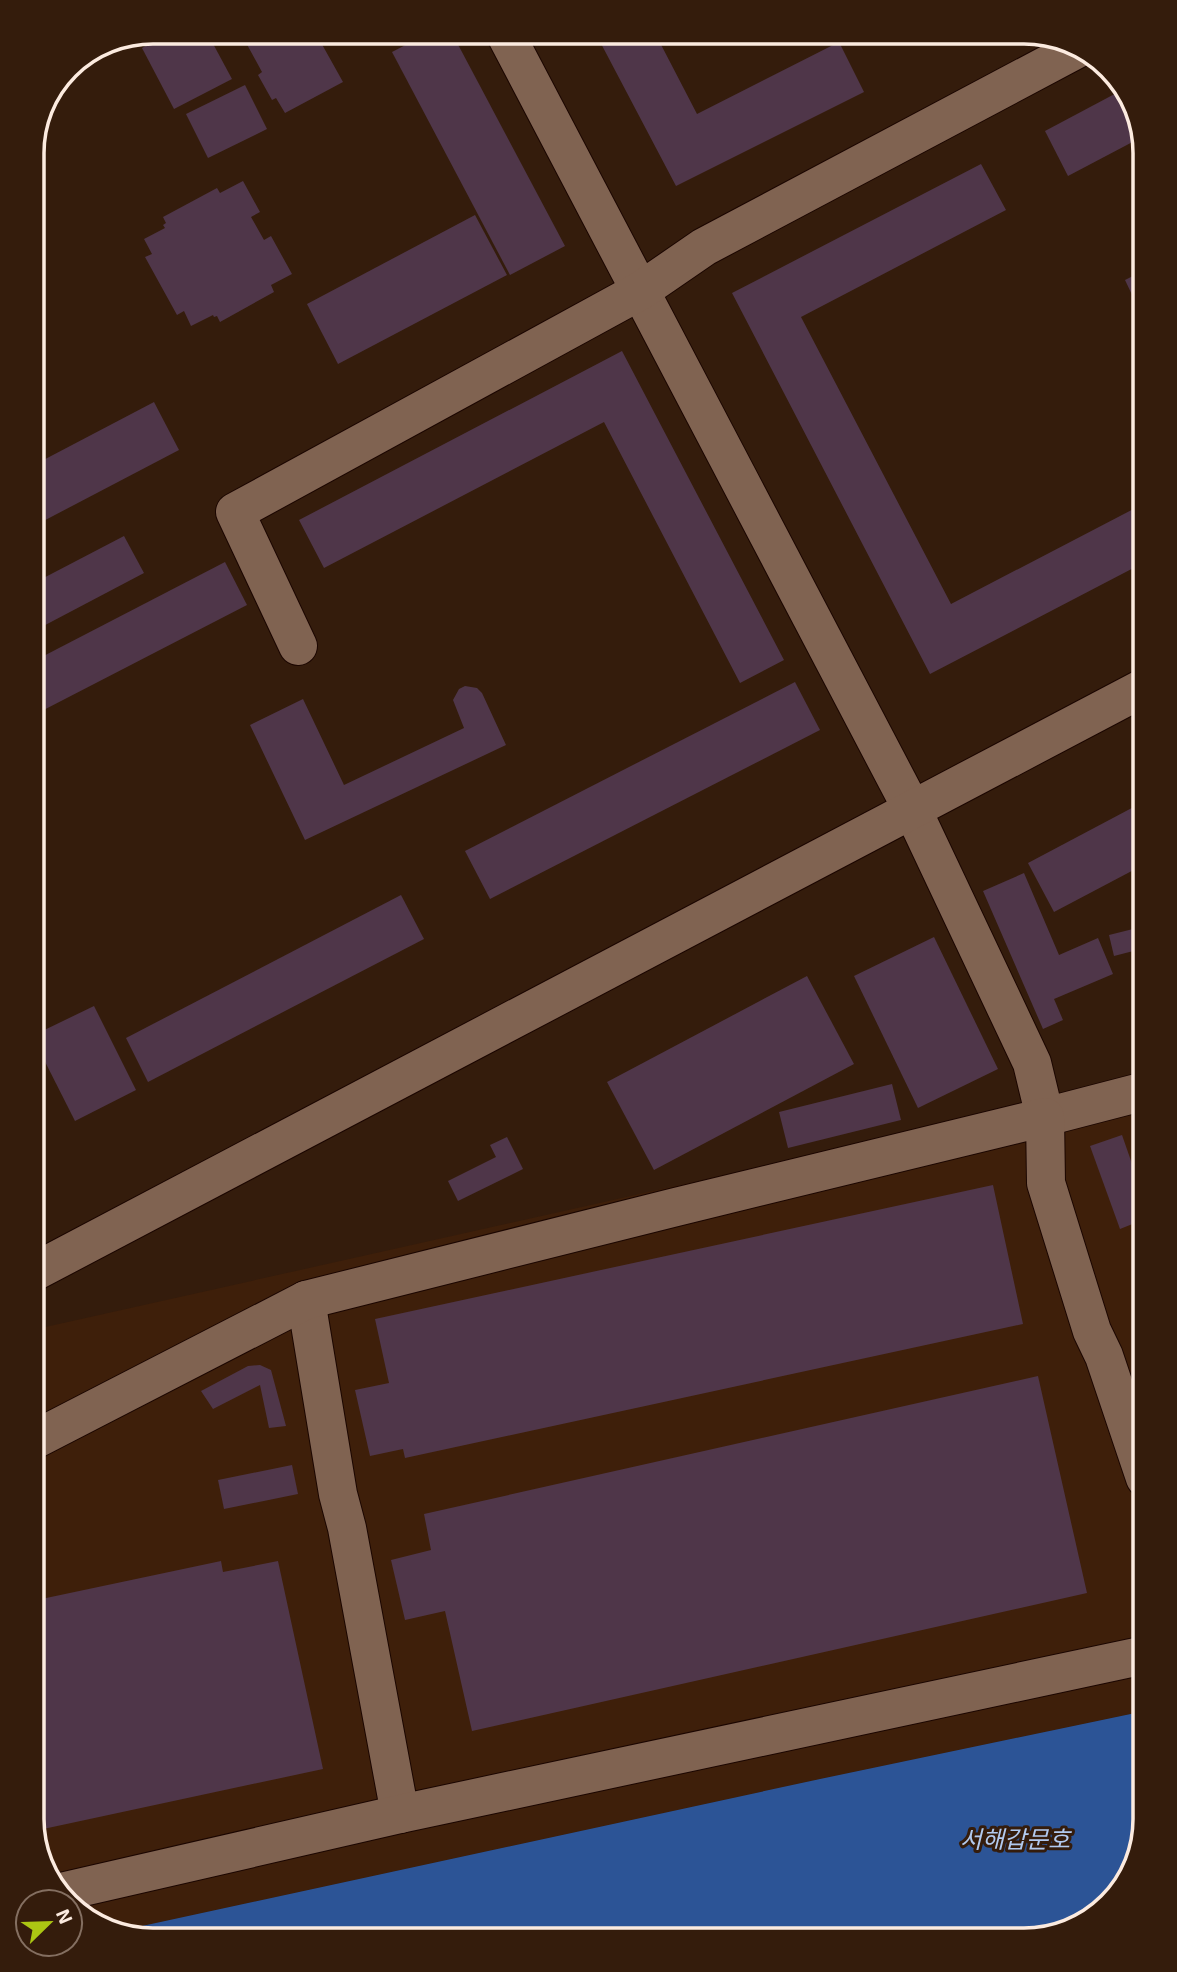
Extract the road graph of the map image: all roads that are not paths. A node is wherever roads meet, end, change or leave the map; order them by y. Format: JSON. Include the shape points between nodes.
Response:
{"nodes":[{"id":1,"x":511,"y":44,"type":"edge"},
{"id":2,"x":1068,"y":54,"type":"edge"},
{"id":3,"x":640,"y":291,"type":"junction"},
{"id":4,"x":298,"y":646,"type":"dead end"},
{"id":5,"x":1133,"y":695,"type":"edge"},
{"id":6,"x":913,"y":811,"type":"junction"},
{"id":7,"x":1133,"y":1094,"type":"edge"},
{"id":8,"x":1045,"y":1117,"type":"junction"},
{"id":9,"x":44,"y":1267,"type":"edge"},
{"id":10,"x":306,"y":1300,"type":"junction"},
{"id":11,"x":44,"y":1435,"type":"edge"},
{"id":12,"x":1133,"y":1440,"type":"edge"},
{"id":13,"x":1133,"y":1658,"type":"edge"},
{"id":14,"x":400,"y":1814,"type":"junction"},
{"id":15,"x":78,"y":1888,"type":"edge"}],
"edges":[{"from":1,"to":3,"type":"street"},
{"from":2,"to":3,"type":"street","via":[[704,247]]},
{"from":3,"to":4,"type":"street","via":[[235,512]]},
{"from":3,"to":6,"type":"street"},
{"from":5,"to":6,"type":"street"},
{"from":6,"to":8,"type":"street","via":[[1032,1063]]},
{"from":6,"to":9,"type":"street"},
{"from":7,"to":8,"type":"street"},
{"from":8,"to":10,"type":"street"},
{"from":8,"to":12,"type":"street","via":[[1046,1183],[1092,1331]]},
{"from":10,"to":11,"type":"street"},
{"from":10,"to":14,"type":"street"},
{"from":13,"to":14,"type":"street"},
{"from":14,"to":15,"type":"street"}]}
